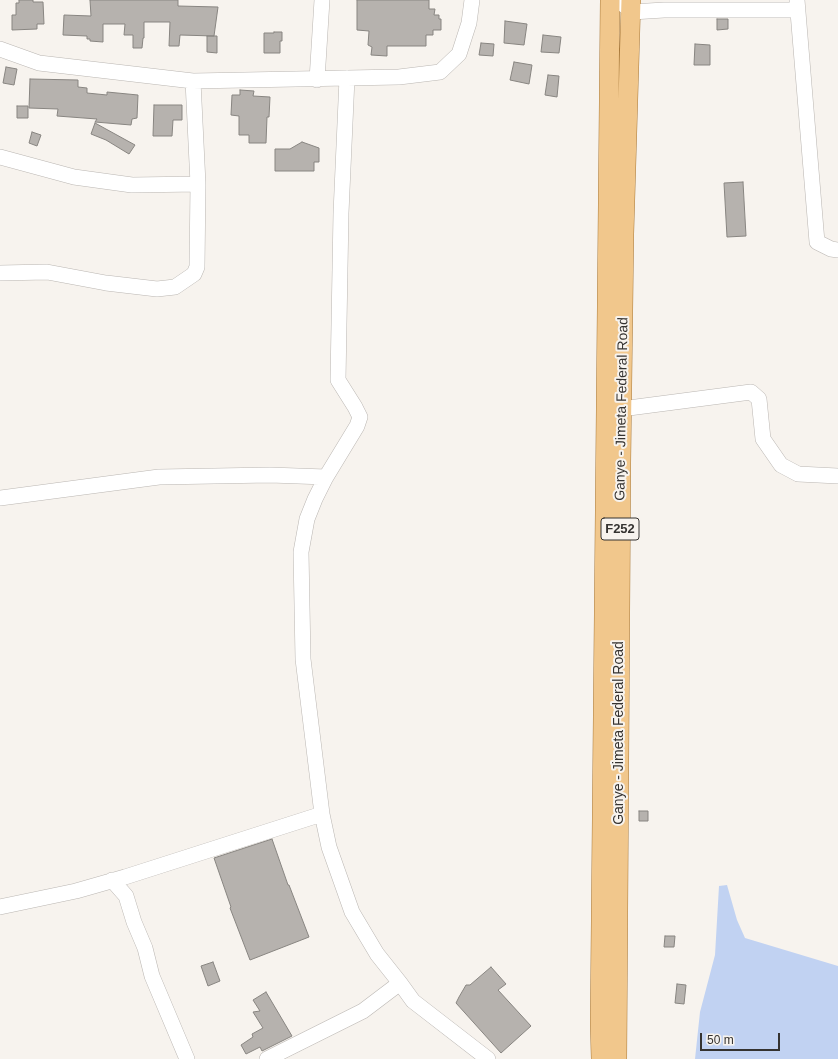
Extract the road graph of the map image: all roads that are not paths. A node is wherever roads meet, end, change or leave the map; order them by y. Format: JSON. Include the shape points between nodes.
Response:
{"nodes":[{"id":1,"x":322,"y":0,"type":"edge"},
{"id":2,"x":472,"y":0,"type":"edge"},
{"id":3,"x":610,"y":0,"type":"edge"},
{"id":4,"x":627,"y":4,"type":"edge"},
{"id":5,"x":797,"y":5,"type":"edge"},
{"id":6,"x":0,"y":49,"type":"edge"},
{"id":7,"x":347,"y":78,"type":"junction"},
{"id":8,"x":317,"y":80,"type":"junction"},
{"id":9,"x":193,"y":81,"type":"junction"},
{"id":10,"x":0,"y":158,"type":"edge"},
{"id":11,"x":198,"y":184,"type":"junction"},
{"id":12,"x":838,"y":250,"type":"edge"},
{"id":13,"x":0,"y":273,"type":"edge"},
{"id":14,"x":622,"y":409,"type":"junction"},
{"id":15,"x":838,"y":476,"type":"edge"},
{"id":16,"x":326,"y":477,"type":"junction"},
{"id":17,"x":0,"y":498,"type":"edge"},
{"id":18,"x":322,"y":814,"type":"junction"},
{"id":19,"x":112,"y":880,"type":"junction"},
{"id":20,"x":0,"y":907,"type":"edge"},
{"id":21,"x":400,"y":983,"type":"junction"},
{"id":22,"x":187,"y":1059,"type":"edge"},
{"id":23,"x":267,"y":1059,"type":"edge"},
{"id":24,"x":488,"y":1059,"type":"edge"},
{"id":25,"x":602,"y":1059,"type":"edge"},
{"id":26,"x":617,"y":1059,"type":"edge"}],
"edges":[{"from":1,"to":8,"type":"street"},
{"from":2,"to":7,"type":"street","via":[[469,23],[458,54],[440,72],[399,77]]},
{"from":3,"to":25,"type":"main road","name":"Ganye - Jimeta Federal Road","number":"F252","via":[[600,1015]]},
{"from":4,"to":5,"type":"street","via":[[664,10]]},
{"from":4,"to":14,"type":"main road","name":"Ganye - Jimeta Federal Road","number":"F252"},
{"from":5,"to":12,"type":"street","via":[[816,242]]},
{"from":6,"to":9,"type":"street","via":[[39,63]]},
{"from":7,"to":8,"type":"street"},
{"from":7,"to":16,"type":"street","via":[[338,380],[360,417]]},
{"from":8,"to":9,"type":"street"},
{"from":9,"to":11,"type":"street"},
{"from":10,"to":11,"type":"street","via":[[74,177],[125,184]]},
{"from":11,"to":13,"type":"street","via":[[197,267],[194,274],[175,287],[137,288],[48,272]]},
{"from":14,"to":15,"type":"street","via":[[751,392],[759,399],[763,439],[782,465],[798,474]]},
{"from":14,"to":26,"type":"main road","name":"Ganye - Jimeta Federal Road","number":"F252"},
{"from":16,"to":17,"type":"street","via":[[159,477]]},
{"from":16,"to":18,"type":"street","via":[[307,519],[300,552],[303,659]]},
{"from":18,"to":19,"type":"street"},
{"from":18,"to":21,"type":"street","via":[[329,847],[352,912],[377,954]]},
{"from":19,"to":20,"type":"street","via":[[76,891]]},
{"from":19,"to":22,"type":"street","via":[[126,896],[152,976]]},
{"from":21,"to":23,"type":"street","via":[[363,1011]]},
{"from":21,"to":24,"type":"street","via":[[413,1001]]}]}
